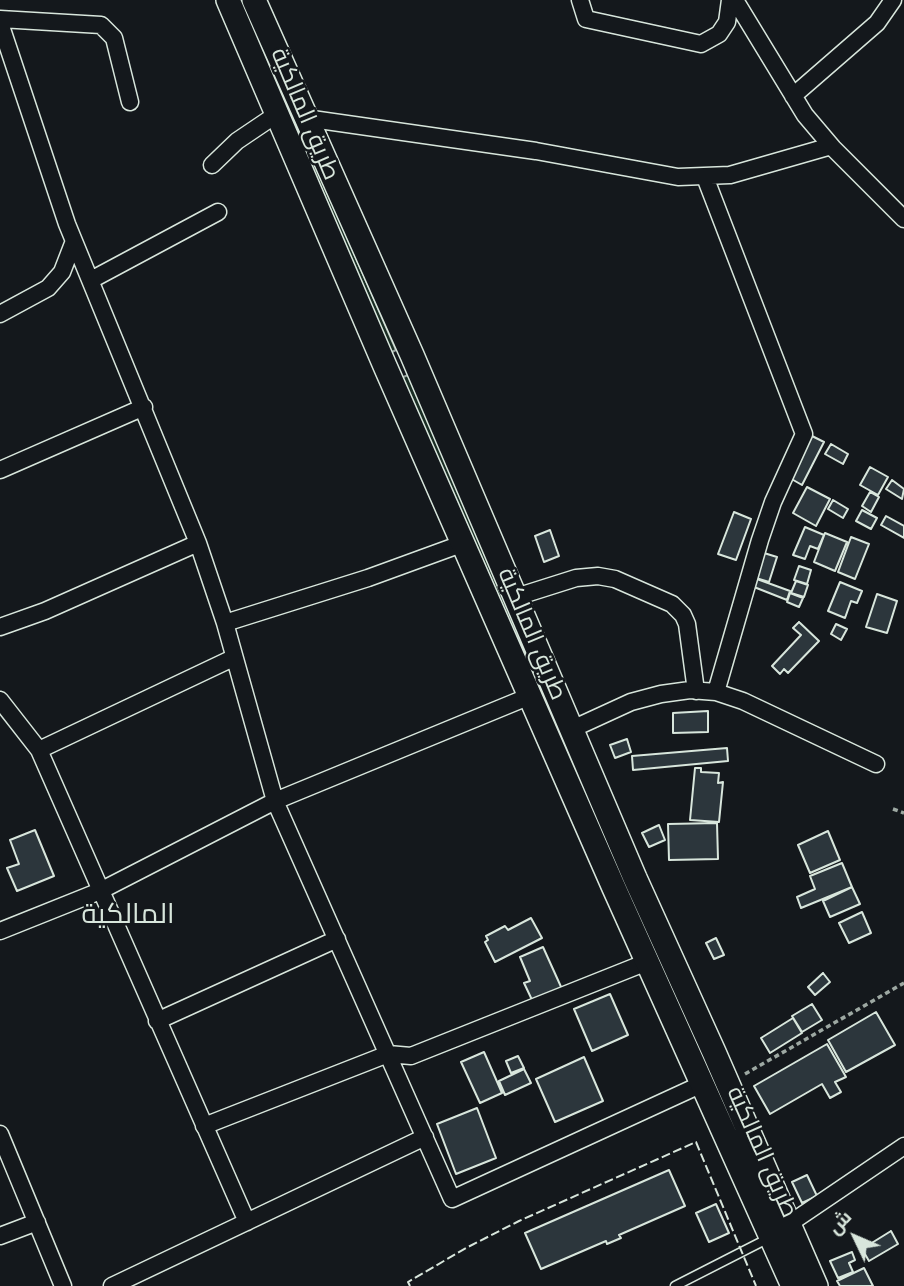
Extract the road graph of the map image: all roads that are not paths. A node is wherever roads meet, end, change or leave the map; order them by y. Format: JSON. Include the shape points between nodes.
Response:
{"nodes":[{"id":1,"x":228,"y":0,"type":"edge"},
{"id":2,"x":254,"y":0,"type":"edge"},
{"id":3,"x":580,"y":0,"type":"edge"},
{"id":4,"x":732,"y":0,"type":"edge"},
{"id":5,"x":893,"y":0,"type":"edge"},
{"id":6,"x":0,"y":21,"type":"edge"},
{"id":7,"x":793,"y":96,"type":"junction"},
{"id":8,"x":130,"y":102,"type":"dead end"},
{"id":9,"x":277,"y":114,"type":"junction"},
{"id":10,"x":305,"y":118,"type":"junction"},
{"id":11,"x":831,"y":146,"type":"junction"},
{"id":12,"x":212,"y":165,"type":"dead end"},
{"id":13,"x":705,"y":177,"type":"junction"},
{"id":14,"x":218,"y":212,"type":"dead end"},
{"id":15,"x":904,"y":219,"type":"edge"},
{"id":16,"x":74,"y":241,"type":"junction"},
{"id":17,"x":91,"y":280,"type":"junction"},
{"id":18,"x":0,"y":314,"type":"edge"},
{"id":19,"x":412,"y":355,"type":"junction"},
{"id":20,"x":385,"y":366,"type":"junction"},
{"id":21,"x":144,"y":407,"type":"junction"},
{"id":22,"x":0,"y":470,"type":"edge"},
{"id":23,"x":198,"y":543,"type":"junction"},
{"id":24,"x":464,"y":543,"type":"junction"},
{"id":25,"x":516,"y":597,"type":"junction"},
{"id":26,"x":225,"y":624,"type":"junction"},
{"id":27,"x":0,"y":627,"type":"edge"},
{"id":28,"x":233,"y":658,"type":"junction"},
{"id":29,"x":696,"y":691,"type":"junction"},
{"id":30,"x":716,"y":692,"type":"junction"},
{"id":31,"x":530,"y":696,"type":"junction"},
{"id":32,"x":0,"y":700,"type":"edge"},
{"id":33,"x":570,"y":730,"type":"junction"},
{"id":34,"x":39,"y":750,"type":"junction"},
{"id":35,"x":876,"y":764,"type":"dead end"},
{"id":36,"x":275,"y":801,"type":"junction"},
{"id":37,"x":624,"y":883,"type":"junction"},
{"id":38,"x":100,"y":891,"type":"junction"},
{"id":39,"x":0,"y":931,"type":"edge"},
{"id":40,"x":337,"y":939,"type":"junction"},
{"id":41,"x":648,"y":962,"type":"junction"},
{"id":42,"x":157,"y":1021,"type":"junction"},
{"id":43,"x":714,"y":1052,"type":"junction"},
{"id":44,"x":388,"y":1054,"type":"junction"},
{"id":45,"x":692,"y":1061,"type":"junction"},
{"id":46,"x":702,"y":1084,"type":"junction"},
{"id":47,"x":204,"y":1126,"type":"junction"},
{"id":48,"x":0,"y":1134,"type":"edge"},
{"id":49,"x":425,"y":1137,"type":"junction"},
{"id":50,"x":904,"y":1146,"type":"edge"},
{"id":51,"x":37,"y":1222,"type":"junction"},
{"id":52,"x":247,"y":1222,"type":"junction"},
{"id":53,"x":780,"y":1230,"type":"junction"},
{"id":54,"x":0,"y":1236,"type":"edge"},
{"id":55,"x":63,"y":1286,"type":"edge"},
{"id":56,"x":112,"y":1286,"type":"edge"},
{"id":57,"x":675,"y":1286,"type":"edge"},
{"id":58,"x":793,"y":1286,"type":"edge"},
{"id":59,"x":816,"y":1286,"type":"edge"}],
"edges":[{"from":1,"to":9,"type":"main road","name":"طريق المالكية"},
{"from":2,"to":10,"type":"main road","name":"طريق المالكية"},
{"from":3,"to":4,"type":"street","via":[[586,19],[701,44],[719,34]]},
{"from":4,"to":7,"type":"street"},
{"from":5,"to":7,"type":"street","via":[[877,23]]},
{"from":6,"to":8,"type":"street","via":[[101,25],[114,38]]},
{"from":6,"to":16,"type":"street"},
{"from":7,"to":11,"type":"street"},
{"from":9,"to":12,"type":"street"},
{"from":9,"to":20,"type":"main road","name":"طريق المالكية"},
{"from":10,"to":13,"type":"street","via":[[678,177]]},
{"from":10,"to":19,"type":"main road","name":"طريق المالكية"},
{"from":11,"to":13,"type":"street","via":[[730,175]]},
{"from":11,"to":15,"type":"street"},
{"from":13,"to":30,"type":"street","via":[[804,434],[760,540]]},
{"from":14,"to":17,"type":"street"},
{"from":16,"to":17,"type":"street"},
{"from":16,"to":18,"type":"street","via":[[62,272],[48,288]]},
{"from":17,"to":21,"type":"street"},
{"from":19,"to":20,"type":"main road"},
{"from":19,"to":25,"type":"main road","name":"طريق المالكية"},
{"from":20,"to":24,"type":"main road","name":"طريق المالكية"},
{"from":21,"to":22,"type":"street"},
{"from":21,"to":23,"type":"street"},
{"from":23,"to":26,"type":"street"},
{"from":23,"to":27,"type":"street"},
{"from":24,"to":26,"type":"street"},
{"from":24,"to":31,"type":"main road","name":"طريق المالكية"},
{"from":25,"to":29,"type":"street","via":[[576,578],[598,576],[672,604],[687,624]]},
{"from":25,"to":33,"type":"main road","name":"طريق المالكية"},
{"from":26,"to":28,"type":"street"},
{"from":28,"to":34,"type":"street"},
{"from":28,"to":36,"type":"street"},
{"from":29,"to":30,"type":"street"},
{"from":29,"to":33,"type":"street","via":[[631,702]]},
{"from":30,"to":35,"type":"street"},
{"from":31,"to":36,"type":"street"},
{"from":31,"to":37,"type":"main road","name":"طريق المالكية"},
{"from":32,"to":34,"type":"street"},
{"from":33,"to":37,"type":"main road","name":"طريق المالكية"},
{"from":34,"to":38,"type":"street"},
{"from":36,"to":38,"type":"street"},
{"from":36,"to":40,"type":"street"},
{"from":37,"to":41,"type":"main road","name":"طريق المالكية"},
{"from":37,"to":43,"type":"main road","name":"طريق المالكية"},
{"from":38,"to":39,"type":"street"},
{"from":38,"to":42,"type":"street"},
{"from":40,"to":42,"type":"street"},
{"from":40,"to":44,"type":"street"},
{"from":41,"to":44,"type":"street","via":[[411,1056]]},
{"from":41,"to":45,"type":"main road","name":"طريق المالكية"},
{"from":42,"to":47,"type":"street"},
{"from":43,"to":45,"type":"main road"},
{"from":43,"to":53,"type":"main road","name":"طريق المالكية"},
{"from":44,"to":47,"type":"street"},
{"from":44,"to":49,"type":"street"},
{"from":45,"to":46,"type":"main road","name":"طريق المالكية"},
{"from":46,"to":49,"type":"street","via":[[452,1199]]},
{"from":46,"to":53,"type":"main road","name":"طريق المالكية"},
{"from":47,"to":52,"type":"street"},
{"from":48,"to":51,"type":"street"},
{"from":49,"to":52,"type":"street"},
{"from":50,"to":53,"type":"street"},
{"from":51,"to":54,"type":"street"},
{"from":51,"to":55,"type":"street"},
{"from":52,"to":56,"type":"street"},
{"from":53,"to":57,"type":"lane"},
{"from":53,"to":58,"type":"main road","name":"طريق المالكية"},
{"from":53,"to":59,"type":"main road","name":"طريق المالكية"}]}
